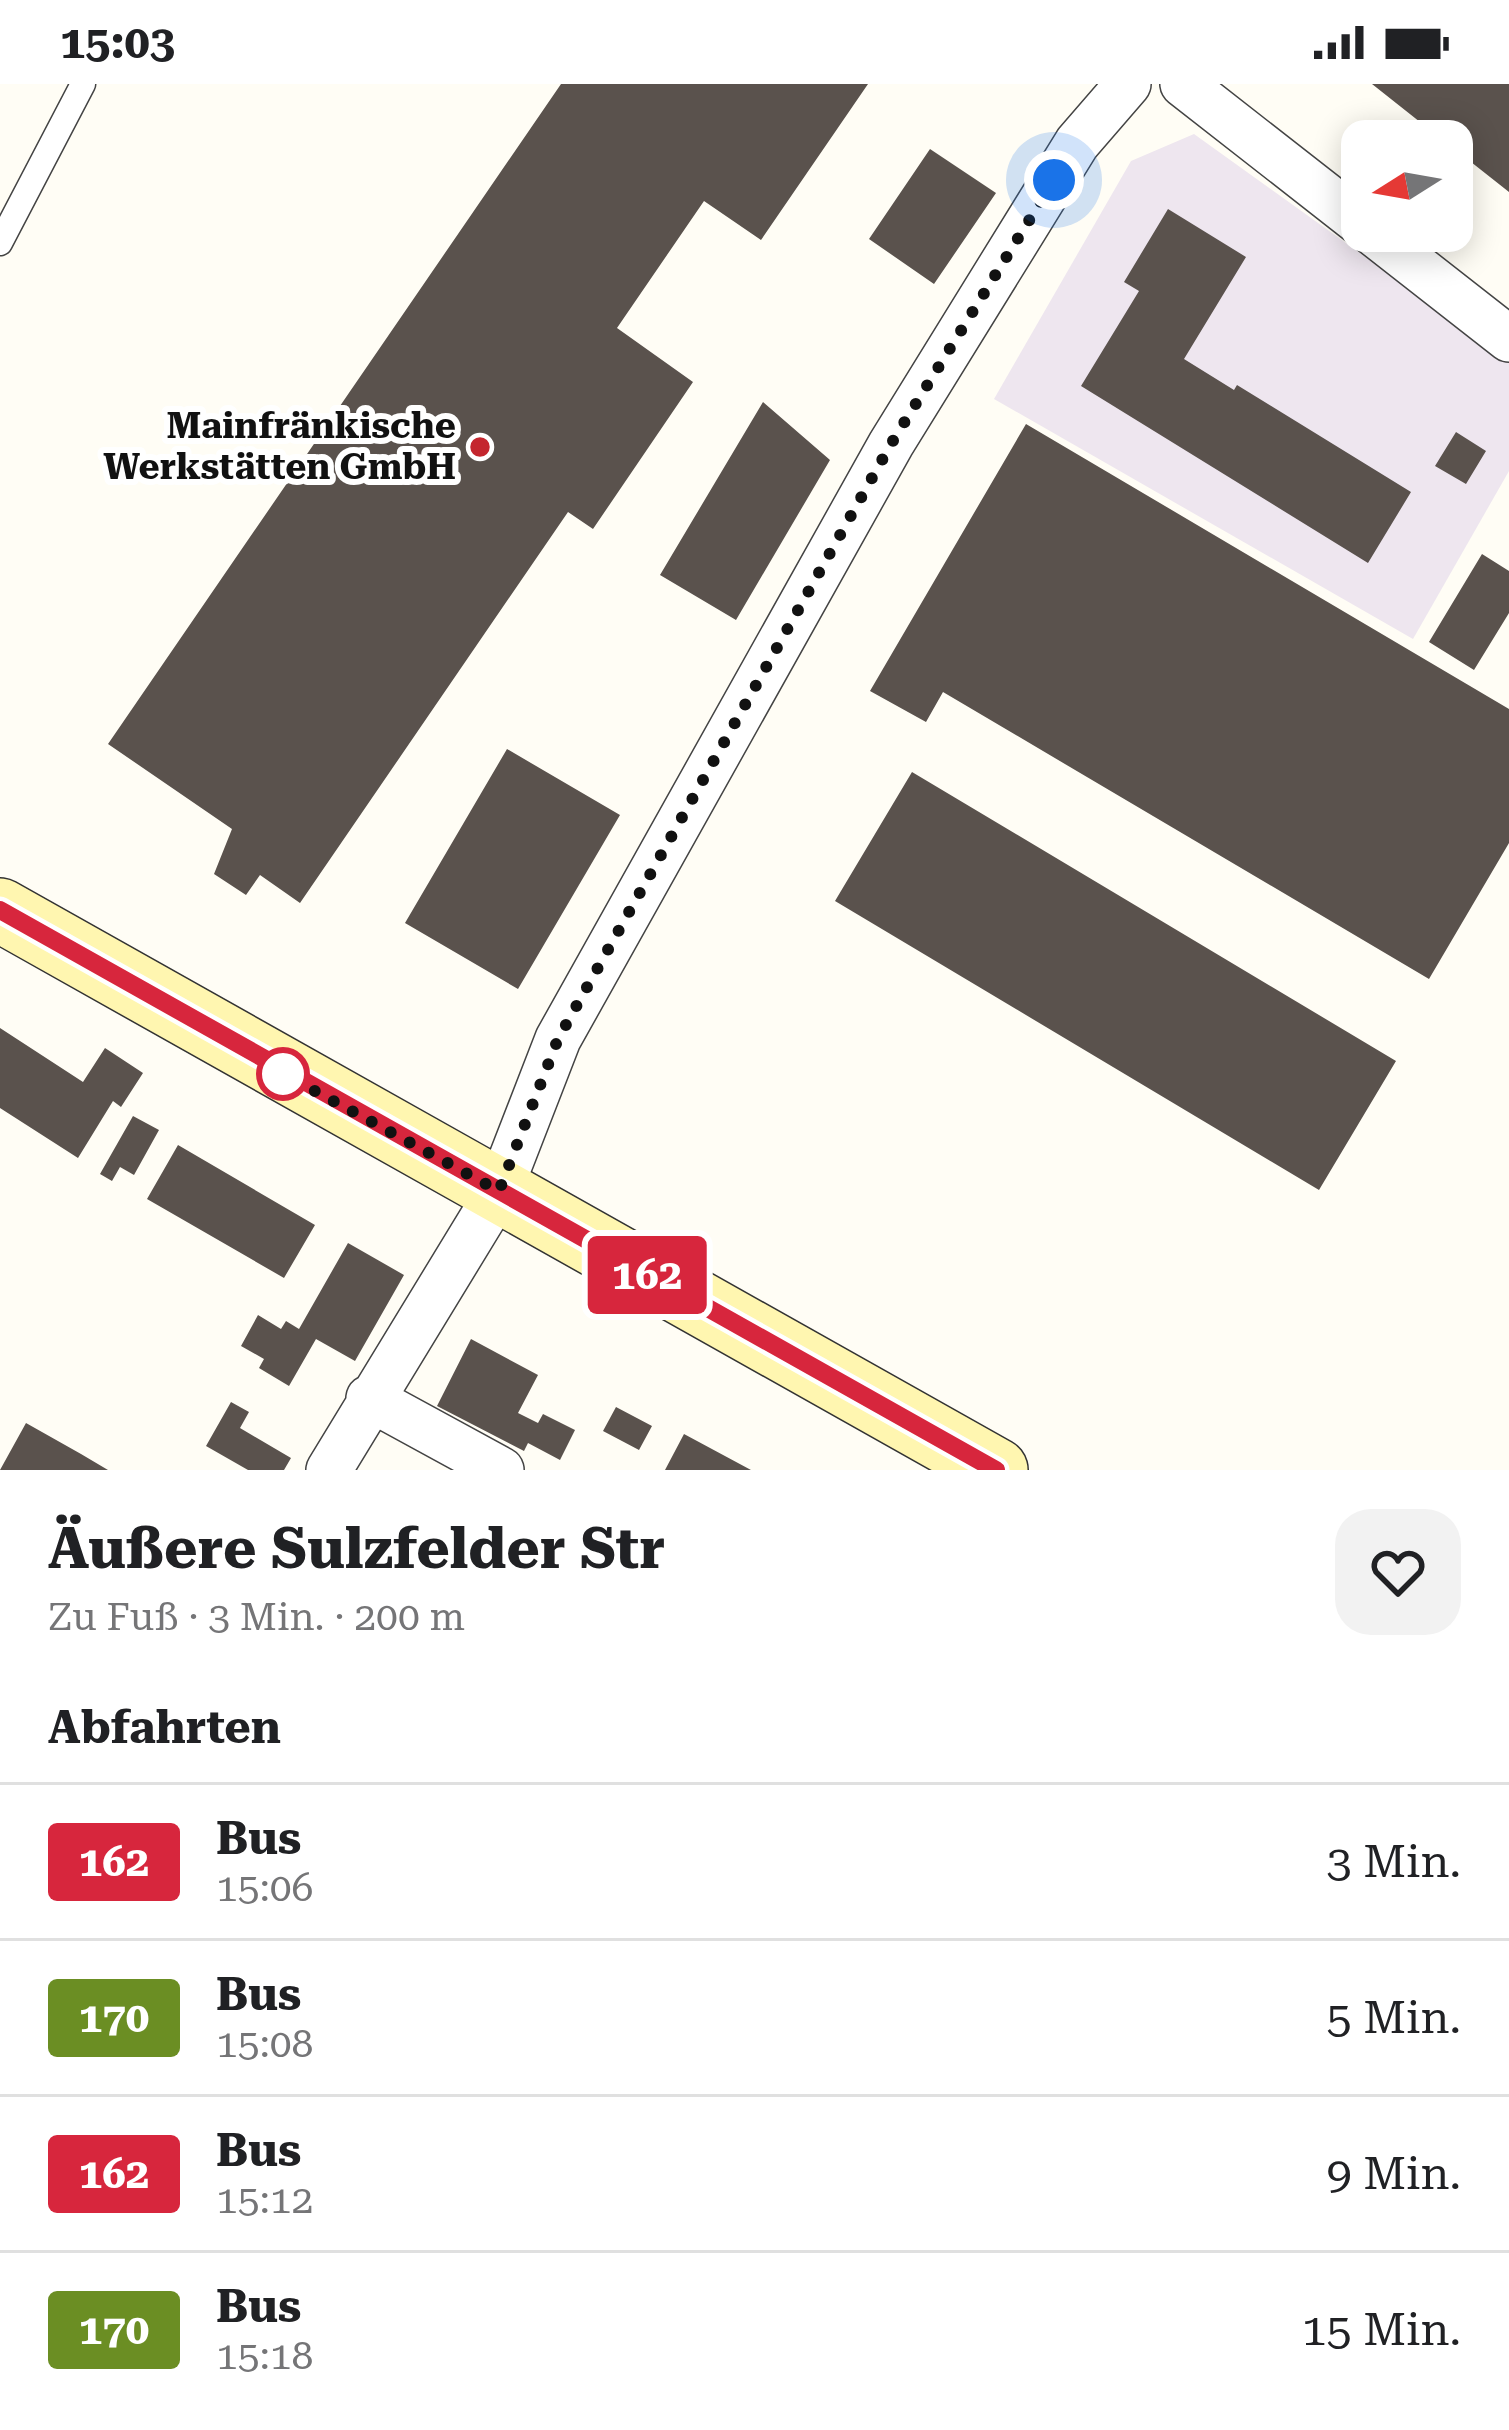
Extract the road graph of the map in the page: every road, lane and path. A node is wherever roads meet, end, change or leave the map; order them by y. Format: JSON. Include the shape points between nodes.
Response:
{"nodes":[{"id":1,"x":83,"y":84,"type":"edge"},
{"id":2,"x":1128,"y":84,"type":"edge"},
{"id":3,"x":1183,"y":84,"type":"edge"},
{"id":4,"x":1341,"y":208,"type":"edge"},
{"id":5,"x":0,"y":243,"type":"edge"},
{"id":6,"x":1398,"y":252,"type":"edge"},
{"id":7,"x":1509,"y":339,"type":"edge"},
{"id":8,"x":0,"y":910,"type":"edge"},
{"id":9,"x":499,"y":1191,"type":"junction"},
{"id":10,"x":369,"y":1398,"type":"junction"},
{"id":11,"x":328,"y":1470,"type":"edge"},
{"id":12,"x":501,"y":1470,"type":"edge"},
{"id":13,"x":996,"y":1470,"type":"edge"}],
"edges":[{"from":1,"to":5,"type":"lane"},
{"from":2,"to":9,"type":"street","via":[[1077,142],[891,444],[558,1039]]},
{"from":3,"to":4,"type":"street"},
{"from":6,"to":7,"type":"street"},
{"from":8,"to":9,"type":"main road"},
{"from":9,"to":10,"type":"street"},
{"from":9,"to":13,"type":"main road"},
{"from":10,"to":11,"type":"street"},
{"from":10,"to":12,"type":"street"}]}
